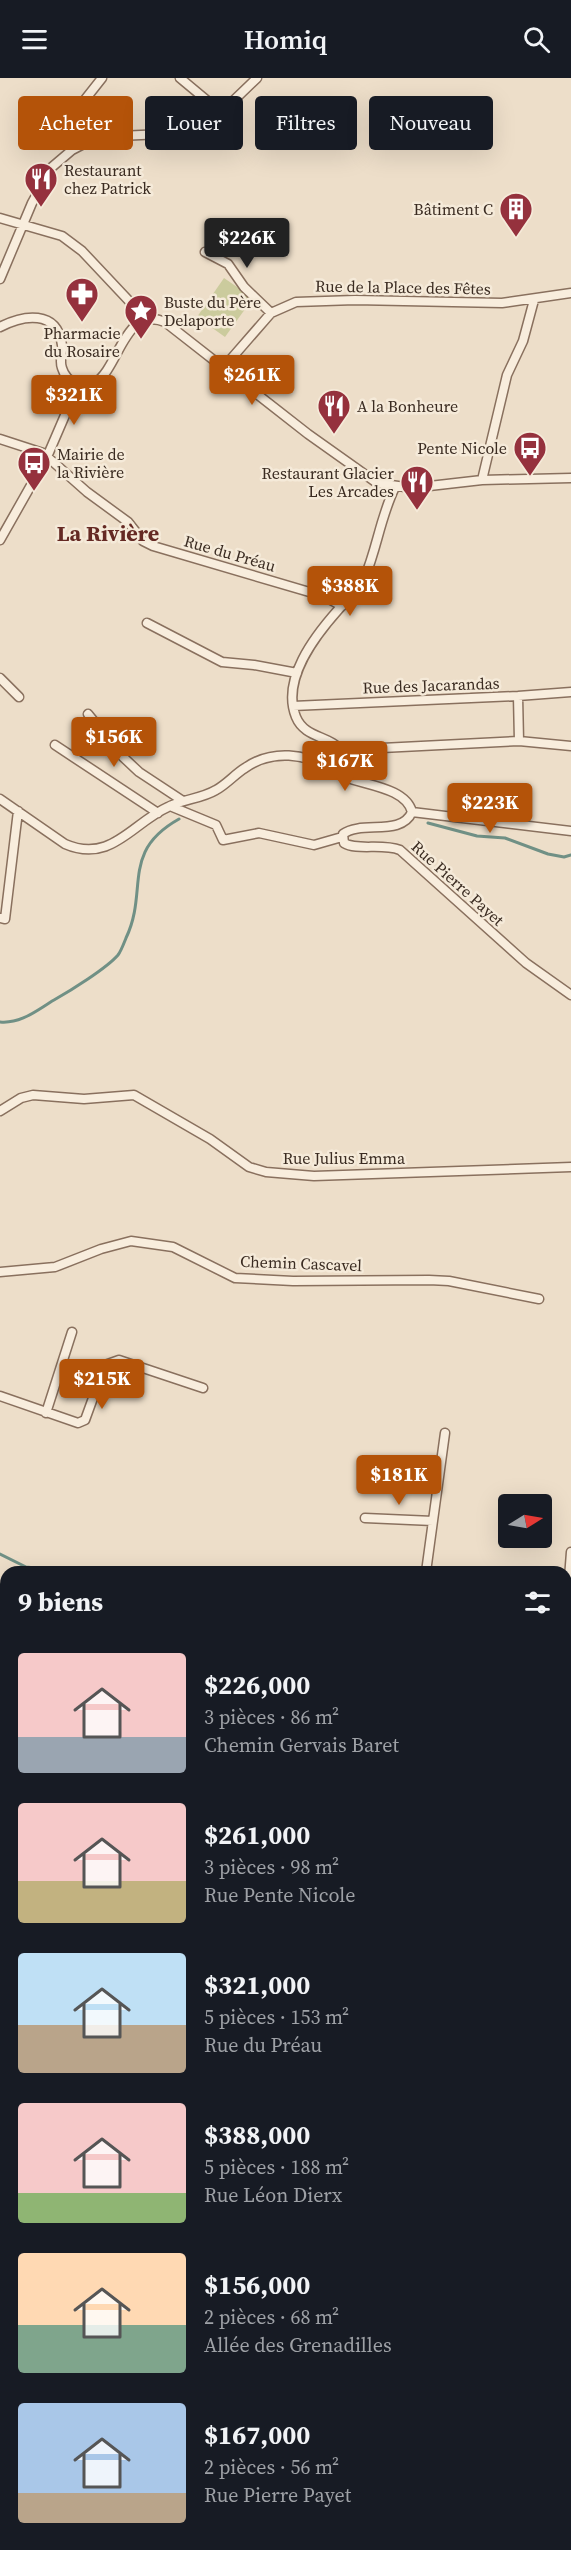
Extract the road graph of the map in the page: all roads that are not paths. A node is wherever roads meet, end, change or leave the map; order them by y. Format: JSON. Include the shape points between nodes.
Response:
{"nodes":[{"id":1,"x":102,"y":78,"type":"edge"},
{"id":2,"x":180,"y":78,"type":"edge"},
{"id":3,"x":257,"y":78,"type":"edge"},
{"id":4,"x":88,"y":96,"type":"edge"},
{"id":5,"x":202,"y":96,"type":"edge"},
{"id":6,"x":237,"y":96,"type":"edge"},
{"id":7,"x":145,"y":135,"type":"edge"},
{"id":8,"x":0,"y":219,"type":"edge"},
{"id":9,"x":23,"y":225,"type":"junction"},
{"id":10,"x":205,"y":252,"type":"dead end"},
{"id":11,"x":0,"y":279,"type":"edge"},
{"id":12,"x":571,"y":293,"type":"edge"},
{"id":13,"x":534,"y":300,"type":"junction"},
{"id":14,"x":271,"y":313,"type":"junction"},
{"id":15,"x":146,"y":319,"type":"junction"},
{"id":16,"x":0,"y":327,"type":"edge"},
{"id":17,"x":224,"y":367,"type":"junction"},
{"id":18,"x":78,"y":385,"type":"junction"},
{"id":19,"x":0,"y":439,"type":"edge"},
{"id":20,"x":47,"y":456,"type":"junction"},
{"id":21,"x":571,"y":478,"type":"edge"},
{"id":22,"x":482,"y":480,"type":"junction"},
{"id":23,"x":395,"y":487,"type":"junction"},
{"id":24,"x":0,"y":540,"type":"edge"},
{"id":25,"x":342,"y":606,"type":"junction"},
{"id":26,"x":147,"y":623,"type":"dead end"},
{"id":27,"x":297,"y":673,"type":"junction"},
{"id":28,"x":0,"y":678,"type":"edge"},
{"id":29,"x":571,"y":692,"type":"edge"},
{"id":30,"x":518,"y":696,"type":"junction"},
{"id":31,"x":19,"y":697,"type":"dead end"},
{"id":32,"x":293,"y":706,"type":"junction"},
{"id":33,"x":88,"y":714,"type":"dead end"},
{"id":34,"x":328,"y":741,"type":"junction"},
{"id":35,"x":519,"y":741,"type":"junction"},
{"id":36,"x":55,"y":745,"type":"dead end"},
{"id":37,"x":571,"y":746,"type":"edge"},
{"id":38,"x":347,"y":752,"type":"junction"},
{"id":39,"x":331,"y":757,"type":"junction"},
{"id":40,"x":352,"y":762,"type":"junction"},
{"id":41,"x":322,"y":763,"type":"junction"},
{"id":42,"x":334,"y":771,"type":"junction"},
{"id":43,"x":364,"y":782,"type":"junction"},
{"id":44,"x":0,"y":799,"type":"edge"},
{"id":45,"x":183,"y":801,"type":"junction"},
{"id":46,"x":169,"y":806,"type":"junction"},
{"id":47,"x":18,"y":811,"type":"junction"},
{"id":48,"x":412,"y":812,"type":"junction"},
{"id":49,"x":158,"y":813,"type":"junction"},
{"id":50,"x":571,"y":831,"type":"edge"},
{"id":51,"x":342,"y":837,"type":"junction"},
{"id":52,"x":0,"y":918,"type":"edge"},
{"id":53,"x":571,"y":995,"type":"edge"},
{"id":54,"x":0,"y":1111,"type":"edge"},
{"id":55,"x":571,"y":1167,"type":"edge"},
{"id":56,"x":0,"y":1272,"type":"edge"},
{"id":57,"x":539,"y":1299,"type":"dead end"},
{"id":58,"x":72,"y":1332,"type":"dead end"},
{"id":59,"x":203,"y":1388,"type":"dead end"},
{"id":60,"x":0,"y":1396,"type":"edge"},
{"id":61,"x":46,"y":1413,"type":"junction"},
{"id":62,"x":445,"y":1433,"type":"dead end"},
{"id":63,"x":365,"y":1518,"type":"dead end"},
{"id":64,"x":433,"y":1521,"type":"junction"},
{"id":65,"x":427,"y":1566,"type":"edge"}],
"edges":[{"from":1,"to":4,"type":"street"},
{"from":2,"to":5,"type":"street"},
{"from":3,"to":6,"type":"street"},
{"from":7,"to":9,"type":"street","via":[[97,137],[72,150],[52,167]]},
{"from":8,"to":9,"type":"street"},
{"from":9,"to":11,"type":"street"},
{"from":9,"to":15,"type":"street","via":[[62,236],[82,250]]},
{"from":10,"to":14,"type":"street","via":[[228,264],[244,287]]},
{"from":12,"to":13,"type":"street","name":"Rue de la Place des Fêtes"},
{"from":13,"to":14,"type":"street","name":"Rue de la Place des Fêtes","via":[[478,304],[303,301]]},
{"from":13,"to":22,"type":"street","via":[[523,340],[507,375]]},
{"from":14,"to":17,"type":"street","name":"Rue de la Place des Fêtes"},
{"from":15,"to":17,"type":"street","via":[[165,322]]},
{"from":15,"to":18,"type":"street","via":[[134,327],[99,380]]},
{"from":16,"to":18,"type":"street","via":[[24,317],[48,321],[62,345],[61,367]]},
{"from":17,"to":23,"type":"street","via":[[342,459],[377,483]]},
{"from":18,"to":20,"type":"street"},
{"from":19,"to":20,"type":"street","name":"Rue du Préau"},
{"from":20,"to":24,"type":"street"},
{"from":20,"to":25,"type":"street","name":"Rue du Préau","via":[[128,522],[143,541],[323,596]]},
{"from":21,"to":22,"type":"street"},
{"from":22,"to":23,"type":"street"},
{"from":23,"to":25,"type":"street","via":[[382,515],[363,581]]},
{"from":25,"to":27,"type":"street","via":[[306,653]]},
{"from":26,"to":27,"type":"street","via":[[222,662]]},
{"from":27,"to":32,"type":"street"},
{"from":28,"to":31,"type":"street"},
{"from":29,"to":30,"type":"street","name":"Rue des Jacarandas"},
{"from":30,"to":32,"type":"street","name":"Rue des Jacarandas"},
{"from":30,"to":35,"type":"street"},
{"from":32,"to":34,"type":"street","via":[[301,726]]},
{"from":33,"to":45,"type":"street","via":[[139,772]]},
{"from":34,"to":38,"type":"street"},
{"from":34,"to":39,"type":"street"},
{"from":35,"to":37,"type":"street"},
{"from":35,"to":38,"type":"street"},
{"from":36,"to":49,"type":"street"},
{"from":38,"to":39,"type":"street"},
{"from":38,"to":40,"type":"street"},
{"from":39,"to":41,"type":"street"},
{"from":39,"to":42,"type":"street"},
{"from":40,"to":42,"type":"street","via":[[346,772]]},
{"from":40,"to":43,"type":"street"},
{"from":41,"to":42,"type":"street"},
{"from":41,"to":45,"type":"street","via":[[297,756],[266,758],[216,790]]},
{"from":42,"to":43,"type":"street"},
{"from":43,"to":48,"type":"street","via":[[404,799]]},
{"from":44,"to":47,"type":"street"},
{"from":45,"to":46,"type":"street"},
{"from":46,"to":49,"type":"street"},
{"from":46,"to":51,"type":"street","via":[[216,825],[223,840],[259,833],[314,845]]},
{"from":47,"to":49,"type":"street","via":[[65,844],[83,849],[110,845]]},
{"from":47,"to":52,"type":"street","via":[[5,919]]},
{"from":48,"to":50,"type":"street"},
{"from":48,"to":51,"type":"street","name":"Rue Pierre Payet","via":[[402,822],[356,828]]},
{"from":51,"to":53,"type":"street","name":"Rue Pierre Payet","via":[[350,846],[400,850],[526,963]]},
{"from":54,"to":55,"type":"street","name":"Rue Julius Emma","via":[[33,1095],[84,1099],[134,1095],[210,1139],[249,1167],[266,1172],[314,1176]]},
{"from":56,"to":57,"type":"street","name":"Chemin Cascavel","via":[[55,1267],[117,1243],[145,1242],[173,1247],[235,1278],[449,1281]]},
{"from":58,"to":61,"type":"street"},
{"from":59,"to":61,"type":"street","via":[[119,1360],[105,1365],[85,1420],[71,1423]]},
{"from":60,"to":61,"type":"street"},
{"from":62,"to":64,"type":"street"},
{"from":63,"to":64,"type":"street"},
{"from":64,"to":65,"type":"street"}]}
